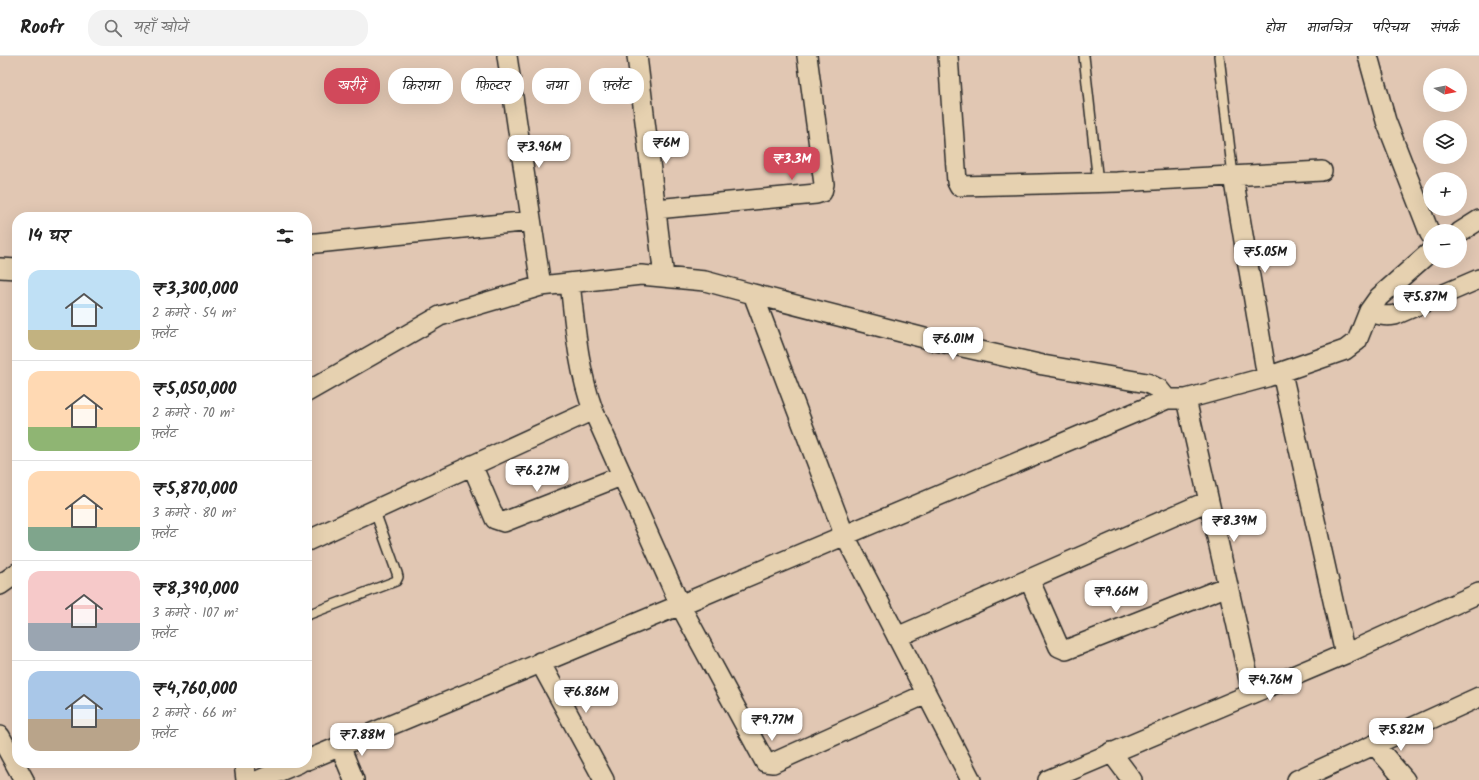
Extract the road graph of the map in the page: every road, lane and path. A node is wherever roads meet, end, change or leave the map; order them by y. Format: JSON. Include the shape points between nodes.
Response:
{"nodes":[{"id":1,"x":507,"y":56,"type":"edge"},
{"id":2,"x":637,"y":56,"type":"edge"},
{"id":3,"x":807,"y":56,"type":"edge"},
{"id":4,"x":948,"y":56,"type":"edge"},
{"id":5,"x":1084,"y":56,"type":"edge"},
{"id":6,"x":1219,"y":56,"type":"edge"},
{"id":7,"x":1368,"y":56,"type":"edge"},
{"id":8,"x":1322,"y":171,"type":"dead end"},
{"id":9,"x":1233,"y":176,"type":"junction"},
{"id":10,"x":1098,"y":183,"type":"junction"},
{"id":11,"x":656,"y":209,"type":"junction"},
{"id":12,"x":1479,"y":220,"type":"edge"},
{"id":13,"x":531,"y":221,"type":"junction"},
{"id":14,"x":1426,"y":224,"type":"edge"},
{"id":15,"x":1467,"y":228,"type":"edge"},
{"id":16,"x":312,"y":243,"type":"edge"},
{"id":17,"x":1423,"y":258,"type":"edge"},
{"id":18,"x":0,"y":268,"type":"edge"},
{"id":19,"x":12,"y":269,"type":"edge"},
{"id":20,"x":664,"y":277,"type":"junction"},
{"id":21,"x":1479,"y":279,"type":"edge"},
{"id":22,"x":570,"y":283,"type":"junction"},
{"id":23,"x":541,"y":286,"type":"junction"},
{"id":24,"x":753,"y":294,"type":"junction"},
{"id":25,"x":1369,"y":311,"type":"junction"},
{"id":26,"x":1274,"y":375,"type":"junction"},
{"id":27,"x":312,"y":389,"type":"edge"},
{"id":28,"x":1176,"y":399,"type":"junction"},
{"id":29,"x":592,"y":410,"type":"junction"},
{"id":30,"x":472,"y":465,"type":"junction"},
{"id":31,"x":621,"y":476,"type":"junction"},
{"id":32,"x":1208,"y":501,"type":"junction"},
{"id":33,"x":374,"y":509,"type":"junction"},
{"id":34,"x":844,"y":534,"type":"junction"},
{"id":35,"x":312,"y":538,"type":"edge"},
{"id":36,"x":12,"y":577,"type":"edge"},
{"id":37,"x":1029,"y":579,"type":"junction"},
{"id":38,"x":0,"y":585,"type":"edge"},
{"id":39,"x":1228,"y":586,"type":"junction"},
{"id":40,"x":1479,"y":593,"type":"edge"},
{"id":41,"x":680,"y":605,"type":"junction"},
{"id":42,"x":312,"y":613,"type":"edge"},
{"id":43,"x":897,"y":636,"type":"junction"},
{"id":44,"x":1345,"y":654,"type":"junction"},
{"id":45,"x":540,"y":662,"type":"junction"},
{"id":46,"x":1252,"y":693,"type":"junction"},
{"id":47,"x":926,"y":694,"type":"junction"},
{"id":48,"x":1479,"y":697,"type":"edge"},
{"id":49,"x":0,"y":736,"type":"edge"},
{"id":50,"x":1375,"y":744,"type":"junction"},
{"id":51,"x":340,"y":746,"type":"junction"},
{"id":52,"x":1111,"y":752,"type":"junction"},
{"id":53,"x":12,"y":758,"type":"edge"},
{"id":54,"x":312,"y":758,"type":"edge"},
{"id":55,"x":17,"y":768,"type":"edge"},
{"id":56,"x":245,"y":768,"type":"edge"},
{"id":57,"x":287,"y":768,"type":"edge"},
{"id":58,"x":24,"y":780,"type":"edge"},
{"id":59,"x":246,"y":780,"type":"edge"},
{"id":60,"x":258,"y":780,"type":"edge"},
{"id":61,"x":354,"y":780,"type":"edge"},
{"id":62,"x":604,"y":780,"type":"edge"},
{"id":63,"x":971,"y":780,"type":"edge"},
{"id":64,"x":1048,"y":780,"type":"edge"},
{"id":65,"x":1132,"y":780,"type":"edge"},
{"id":66,"x":1297,"y":780,"type":"edge"},
{"id":67,"x":1405,"y":780,"type":"edge"}],
"edges":[{"from":1,"to":13,"type":"street"},
{"from":2,"to":11,"type":"street"},
{"from":3,"to":11,"type":"street","via":[[824,184],[822,192]]},
{"from":4,"to":10,"type":"street","via":[[956,182],[959,186]]},
{"from":5,"to":10,"type":"lane"},
{"from":6,"to":9,"type":"lane"},
{"from":7,"to":14,"type":"street","via":[[1386,121]]},
{"from":8,"to":9,"type":"street"},
{"from":9,"to":10,"type":"street"},
{"from":9,"to":26,"type":"street"},
{"from":11,"to":20,"type":"street"},
{"from":12,"to":15,"type":"street"},
{"from":13,"to":16,"type":"street"},
{"from":13,"to":23,"type":"street"},
{"from":17,"to":25,"type":"street","via":[[1379,298]]},
{"from":18,"to":19,"type":"street"},
{"from":20,"to":22,"type":"street","via":[[641,275]]},
{"from":20,"to":24,"type":"street","via":[[705,281]]},
{"from":21,"to":25,"type":"street","via":[[1395,316],[1379,316]]},
{"from":22,"to":23,"type":"street"},
{"from":22,"to":29,"type":"street","via":[[578,355]]},
{"from":23,"to":27,"type":"street","via":[[440,316]]},
{"from":24,"to":28,"type":"street","via":[[936,341],[1043,365],[1147,383]]},
{"from":24,"to":34,"type":"street"},
{"from":25,"to":26,"type":"street","via":[[1357,341],[1345,350]]},
{"from":26,"to":28,"type":"street"},
{"from":26,"to":44,"type":"street"},
{"from":28,"to":32,"type":"street"},
{"from":28,"to":34,"type":"street"},
{"from":29,"to":30,"type":"street"},
{"from":29,"to":31,"type":"street"},
{"from":30,"to":31,"type":"street","via":[[495,519],[504,522]]},
{"from":30,"to":33,"type":"street"},
{"from":31,"to":41,"type":"street"},
{"from":32,"to":37,"type":"street"},
{"from":32,"to":39,"type":"street"},
{"from":33,"to":35,"type":"street"},
{"from":33,"to":42,"type":"lane","via":[[397,573],[396,581]]},
{"from":34,"to":41,"type":"street"},
{"from":34,"to":43,"type":"street"},
{"from":36,"to":38,"type":"street"},
{"from":37,"to":39,"type":"street","via":[[1059,647],[1066,650]]},
{"from":37,"to":43,"type":"street"},
{"from":39,"to":46,"type":"street"},
{"from":40,"to":44,"type":"street"},
{"from":41,"to":45,"type":"street"},
{"from":41,"to":47,"type":"street","via":[[768,764]]},
{"from":43,"to":47,"type":"street"},
{"from":44,"to":46,"type":"street"},
{"from":45,"to":51,"type":"street"},
{"from":45,"to":62,"type":"street"},
{"from":46,"to":52,"type":"street"},
{"from":47,"to":63,"type":"street"},
{"from":48,"to":50,"type":"street"},
{"from":49,"to":53,"type":"street"},
{"from":50,"to":66,"type":"street"},
{"from":50,"to":67,"type":"street"},
{"from":51,"to":54,"type":"street"},
{"from":51,"to":61,"type":"street"},
{"from":52,"to":64,"type":"street"},
{"from":52,"to":65,"type":"street"},
{"from":55,"to":58,"type":"street"},
{"from":56,"to":59,"type":"street"},
{"from":57,"to":60,"type":"street"}]}
